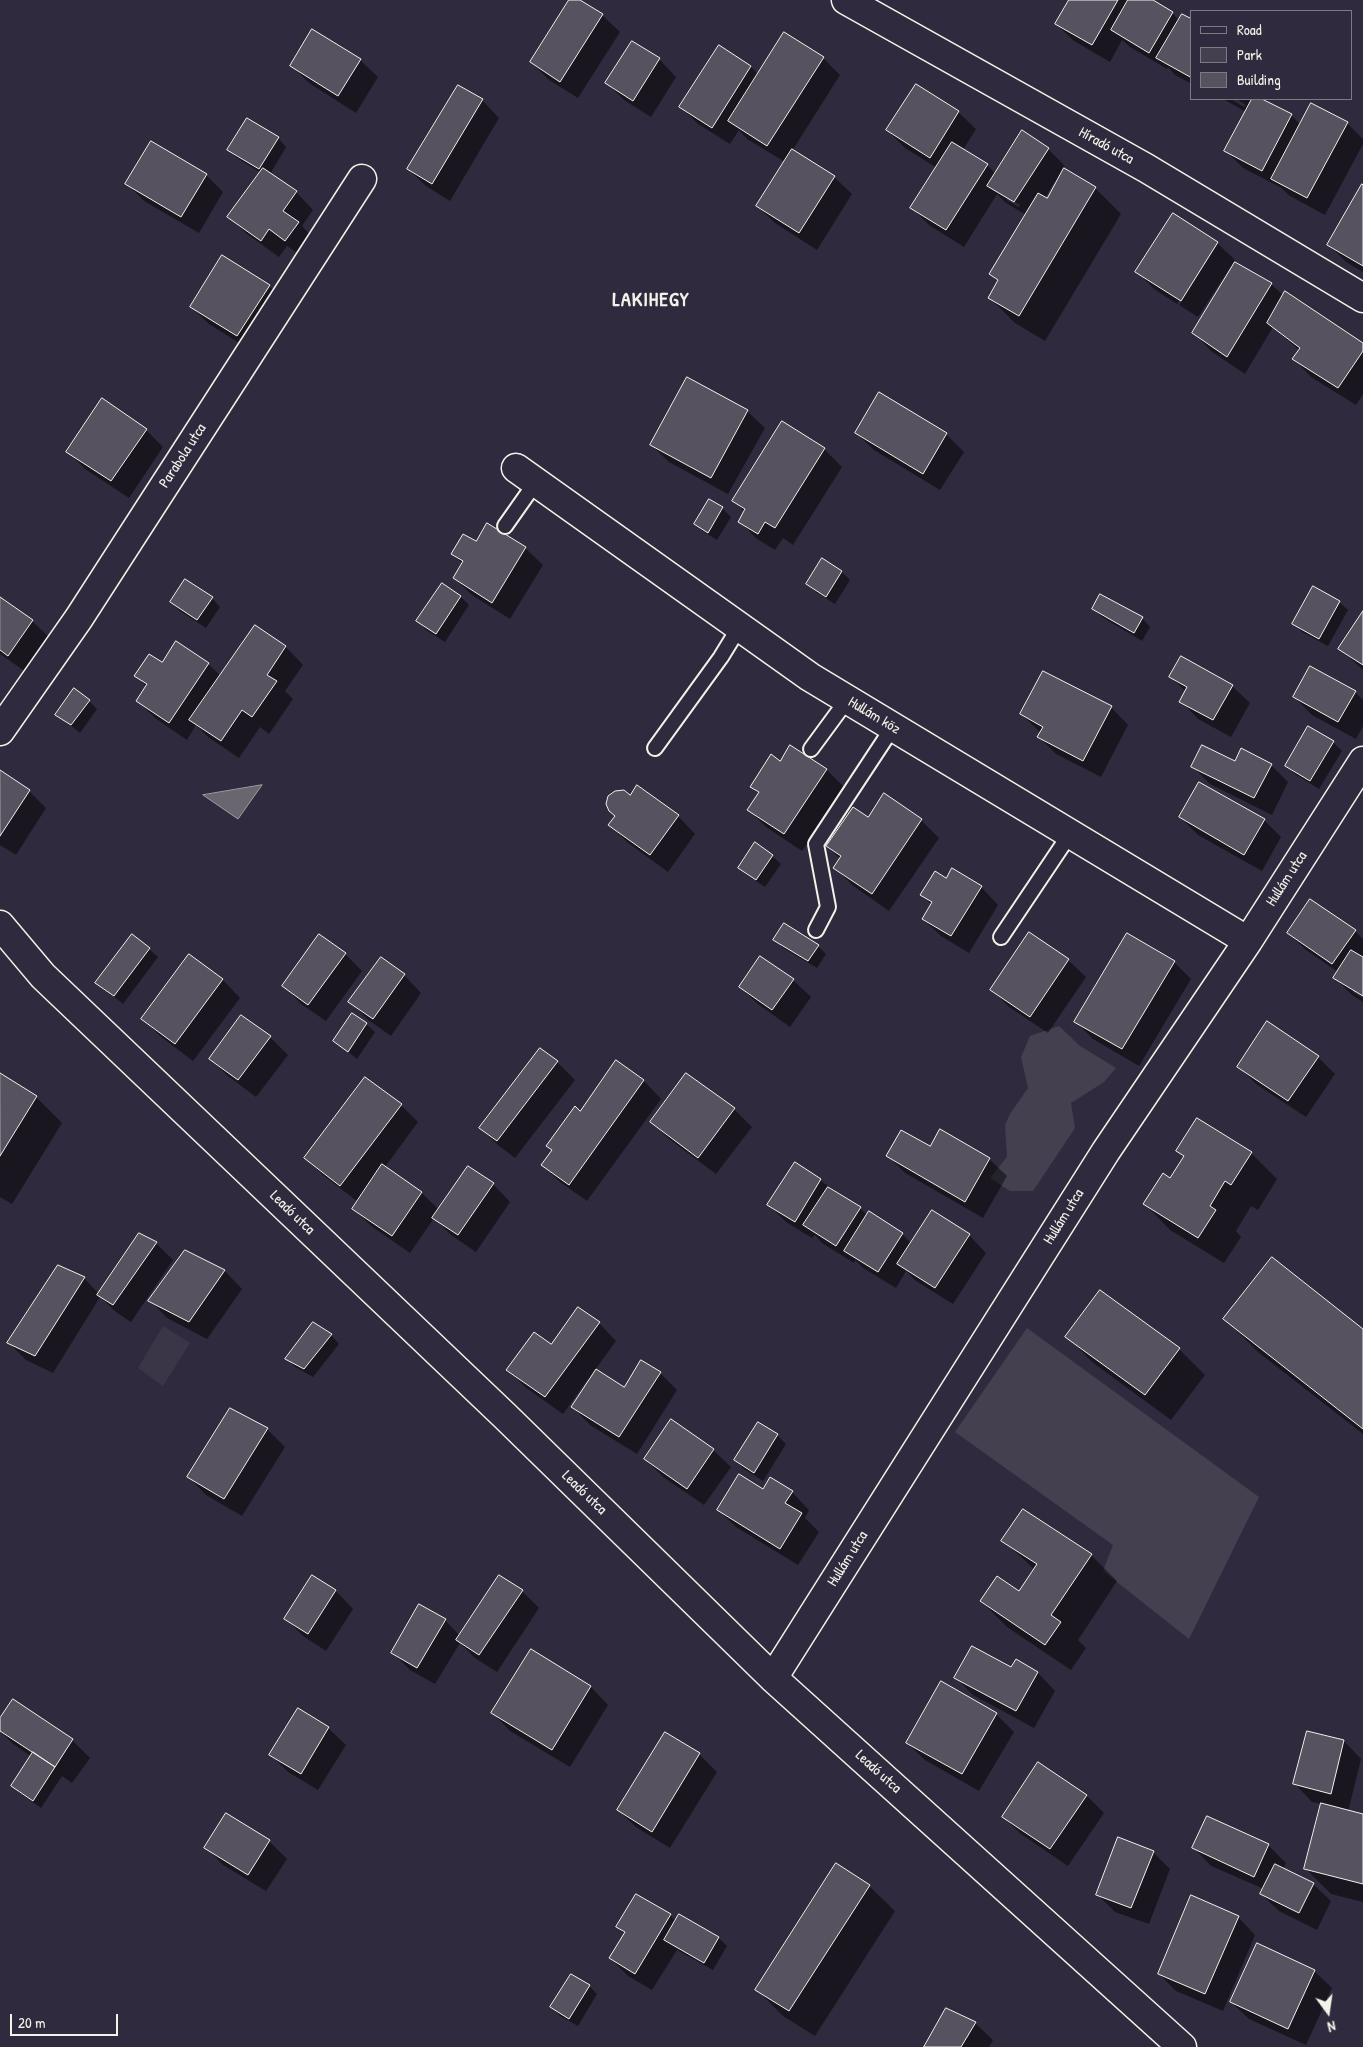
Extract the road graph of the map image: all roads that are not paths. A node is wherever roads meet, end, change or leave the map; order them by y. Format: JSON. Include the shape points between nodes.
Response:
{"nodes":[{"id":1,"x":846,"y":0,"type":"edge"},
{"id":2,"x":362,"y":179,"type":"dead end"},
{"id":3,"x":1363,"y":298,"type":"edge"},
{"id":4,"x":526,"y":475,"type":"joint"},
{"id":5,"x":505,"y":526,"type":"dead end"},
{"id":6,"x":740,"y":626,"type":"junction"},
{"id":7,"x":847,"y":700,"type":"junction"},
{"id":8,"x":893,"y":727,"type":"junction"},
{"id":9,"x":0,"y":731,"type":"edge"},
{"id":10,"x":655,"y":748,"type":"dead end"},
{"id":11,"x":811,"y":749,"type":"dead end"},
{"id":12,"x":1363,"y":761,"type":"edge"},
{"id":13,"x":1070,"y":834,"type":"junction"},
{"id":14,"x":0,"y":925,"type":"edge"},
{"id":15,"x":816,"y":930,"type":"dead end"},
{"id":16,"x":1001,"y":937,"type":"dead end"},
{"id":17,"x":1248,"y":941,"type":"junction"},
{"id":18,"x":773,"y":1678,"type":"junction"},
{"id":19,"x":1182,"y":2047,"type":"edge"}],
"edges":[{"from":1,"to":3,"type":"street","name":"Híradó utca","via":[[1146,168]]},
{"from":2,"to":9,"type":"street","name":"Parabola utca","via":[[79,618]]},
{"from":4,"to":5,"type":"lane"},
{"from":4,"to":6,"type":"street","name":"Hullám köz"},
{"from":6,"to":7,"type":"street","name":"Hullám köz"},
{"from":6,"to":10,"type":"lane","via":[[722,657]]},
{"from":7,"to":8,"type":"street","name":"Hullám köz"},
{"from":7,"to":11,"type":"lane"},
{"from":8,"to":13,"type":"street","name":"Hullám köz"},
{"from":8,"to":15,"type":"lane","via":[[816,844],[828,907]]},
{"from":12,"to":17,"type":"street","name":"Hullám utca"},
{"from":13,"to":16,"type":"lane"},
{"from":13,"to":17,"type":"street","name":"Hullám köz"},
{"from":14,"to":18,"type":"street","name":"Leadó utca","via":[[43,976],[506,1416]]},
{"from":17,"to":18,"type":"street","name":"Hullám utca","via":[[1106,1151]]},
{"from":18,"to":19,"type":"street","name":"Leadó utca"}]}
